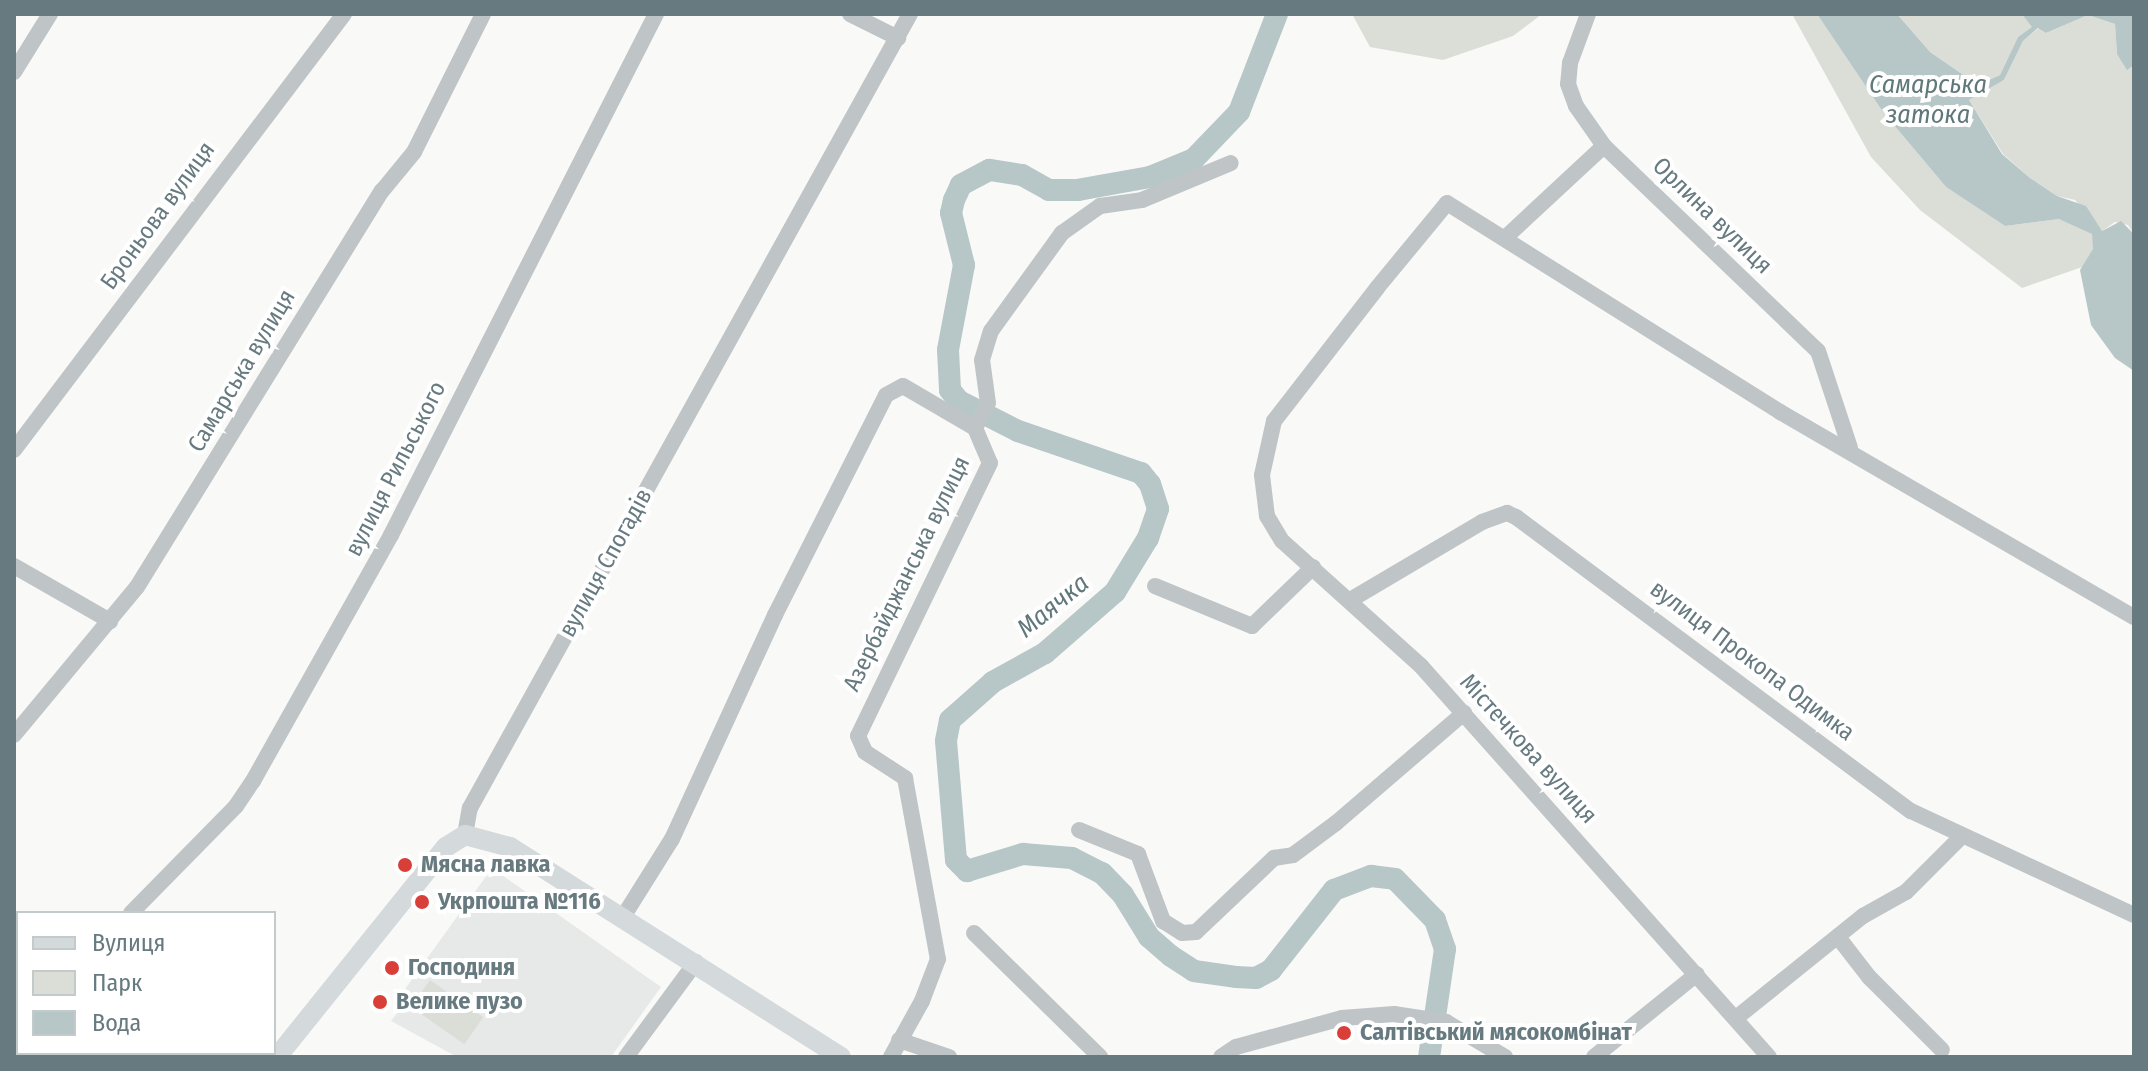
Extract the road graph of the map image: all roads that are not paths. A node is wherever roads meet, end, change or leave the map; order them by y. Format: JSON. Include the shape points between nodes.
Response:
{"nodes":[{"id":1,"x":50,"y":14,"type":"edge"},
{"id":2,"x":344,"y":14,"type":"edge"},
{"id":3,"x":483,"y":14,"type":"edge"},
{"id":4,"x":656,"y":14,"type":"edge"},
{"id":5,"x":850,"y":14,"type":"edge"},
{"id":6,"x":910,"y":14,"type":"edge"},
{"id":7,"x":1588,"y":14,"type":"edge"},
{"id":8,"x":898,"y":38,"type":"junction"},
{"id":9,"x":14,"y":72,"type":"edge"},
{"id":10,"x":1604,"y":146,"type":"junction"},
{"id":11,"x":1231,"y":163,"type":"dead end"},
{"id":12,"x":1507,"y":236,"type":"junction"},
{"id":13,"x":978,"y":424,"type":"junction"},
{"id":14,"x":1850,"y":448,"type":"junction"},
{"id":15,"x":14,"y":450,"type":"edge"},
{"id":16,"x":14,"y":566,"type":"edge"},
{"id":17,"x":1313,"y":567,"type":"junction"},
{"id":18,"x":1155,"y":586,"type":"dead end"},
{"id":19,"x":1352,"y":599,"type":"junction"},
{"id":20,"x":2134,"y":617,"type":"edge"},
{"id":21,"x":110,"y":621,"type":"junction"},
{"id":22,"x":1464,"y":713,"type":"junction"},
{"id":23,"x":14,"y":735,"type":"edge"},
{"id":24,"x":1079,"y":830,"type":"dead end"},
{"id":25,"x":465,"y":835,"type":"junction"},
{"id":26,"x":1962,"y":836,"type":"junction"},
{"id":27,"x":133,"y":911,"type":"edge"},
{"id":28,"x":2134,"y":915,"type":"edge"},
{"id":29,"x":623,"y":917,"type":"junction"},
{"id":30,"x":974,"y":933,"type":"dead end"},
{"id":31,"x":1838,"y":937,"type":"junction"},
{"id":32,"x":696,"y":962,"type":"junction"},
{"id":33,"x":1697,"y":974,"type":"junction"},
{"id":34,"x":1736,"y":1018,"type":"junction"},
{"id":35,"x":899,"y":1040,"type":"junction"},
{"id":36,"x":1942,"y":1050,"type":"dead end"},
{"id":37,"x":277,"y":1057,"type":"edge"},
{"id":38,"x":626,"y":1057,"type":"edge"},
{"id":39,"x":841,"y":1057,"type":"edge"},
{"id":40,"x":891,"y":1057,"type":"edge"},
{"id":41,"x":949,"y":1057,"type":"edge"},
{"id":42,"x":1100,"y":1057,"type":"edge"},
{"id":43,"x":1221,"y":1057,"type":"edge"},
{"id":44,"x":1505,"y":1057,"type":"edge"},
{"id":45,"x":1594,"y":1057,"type":"edge"},
{"id":46,"x":1769,"y":1057,"type":"edge"}],
"edges":[{"from":1,"to":9,"type":"street"},
{"from":2,"to":15,"type":"street","name":"Броньова вулиця"},
{"from":3,"to":21,"type":"street","name":"Самарська вулиця","via":[[414,152],[382,191],[183,514]]},
{"from":4,"to":27,"type":"street","name":"вулиця Рильського","via":[[391,535],[260,769],[236,806]]},
{"from":5,"to":8,"type":"street"},
{"from":6,"to":8,"type":"street","name":"вулиця Спогадів"},
{"from":7,"to":10,"type":"street","name":"Орлина вулиця","via":[[1568,84],[1576,106]]},
{"from":8,"to":25,"type":"street","name":"вулиця Спогадів","via":[[470,808]]},
{"from":10,"to":12,"type":"street"},
{"from":10,"to":14,"type":"street","name":"Орлина вулиця","via":[[1818,351]]},
{"from":11,"to":13,"type":"street","via":[[1142,200],[1100,206],[1062,233],[991,331],[982,360],[988,403]]},
{"from":12,"to":14,"type":"street","via":[[1780,412]]},
{"from":12,"to":17,"type":"street","name":"Містечкова вулиця","via":[[1447,203],[1274,421],[1262,475],[1267,516],[1282,541]]},
{"from":13,"to":29,"type":"street","name":"Азербайджанська вулиця","via":[[903,386],[886,395],[775,615],[683,816]]},
{"from":13,"to":35,"type":"street","name":"Азербайджанська вулиця","via":[[990,463],[858,736],[865,752],[905,778],[938,959]]},
{"from":14,"to":20,"type":"street","via":[[2007,547]]},
{"from":16,"to":21,"type":"street"},
{"from":17,"to":18,"type":"street","via":[[1252,626]]},
{"from":17,"to":19,"type":"street","name":"Містечкова вулиця"},
{"from":19,"to":22,"type":"street","name":"Містечкова вулиця"},
{"from":19,"to":26,"type":"street","name":"вулиця Прокопа Одимка","via":[[1482,522],[1507,513],[1911,811]]},
{"from":21,"to":23,"type":"street","name":"Самарська вулиця"},
{"from":22,"to":24,"type":"street","via":[[1336,823],[1293,855],[1274,858],[1196,932],[1182,933],[1163,921],[1138,854]]},
{"from":22,"to":33,"type":"street","name":"Містечкова вулиця"},
{"from":25,"to":29,"type":"main road","via":[[510,847]]},
{"from":25,"to":37,"type":"main road","via":[[446,847]]},
{"from":26,"to":28,"type":"street","name":"вулиця Прокопа Одимка"},
{"from":26,"to":31,"type":"street","via":[[1906,892]]},
{"from":29,"to":32,"type":"main road"},
{"from":30,"to":42,"type":"street"},
{"from":31,"to":34,"type":"street"},
{"from":31,"to":36,"type":"street","via":[[1869,977]]},
{"from":32,"to":38,"type":"street"},
{"from":32,"to":39,"type":"main road"},
{"from":33,"to":34,"type":"street","name":"Містечкова вулиця"},
{"from":33,"to":45,"type":"street"},
{"from":34,"to":46,"type":"street","name":"Містечкова вулиця"},
{"from":35,"to":40,"type":"street","name":"Азербайджанська вулиця"},
{"from":35,"to":41,"type":"street"},
{"from":43,"to":44,"type":"street","via":[[1236,1047],[1342,1018],[1427,1018],[1446,1022]]}]}
